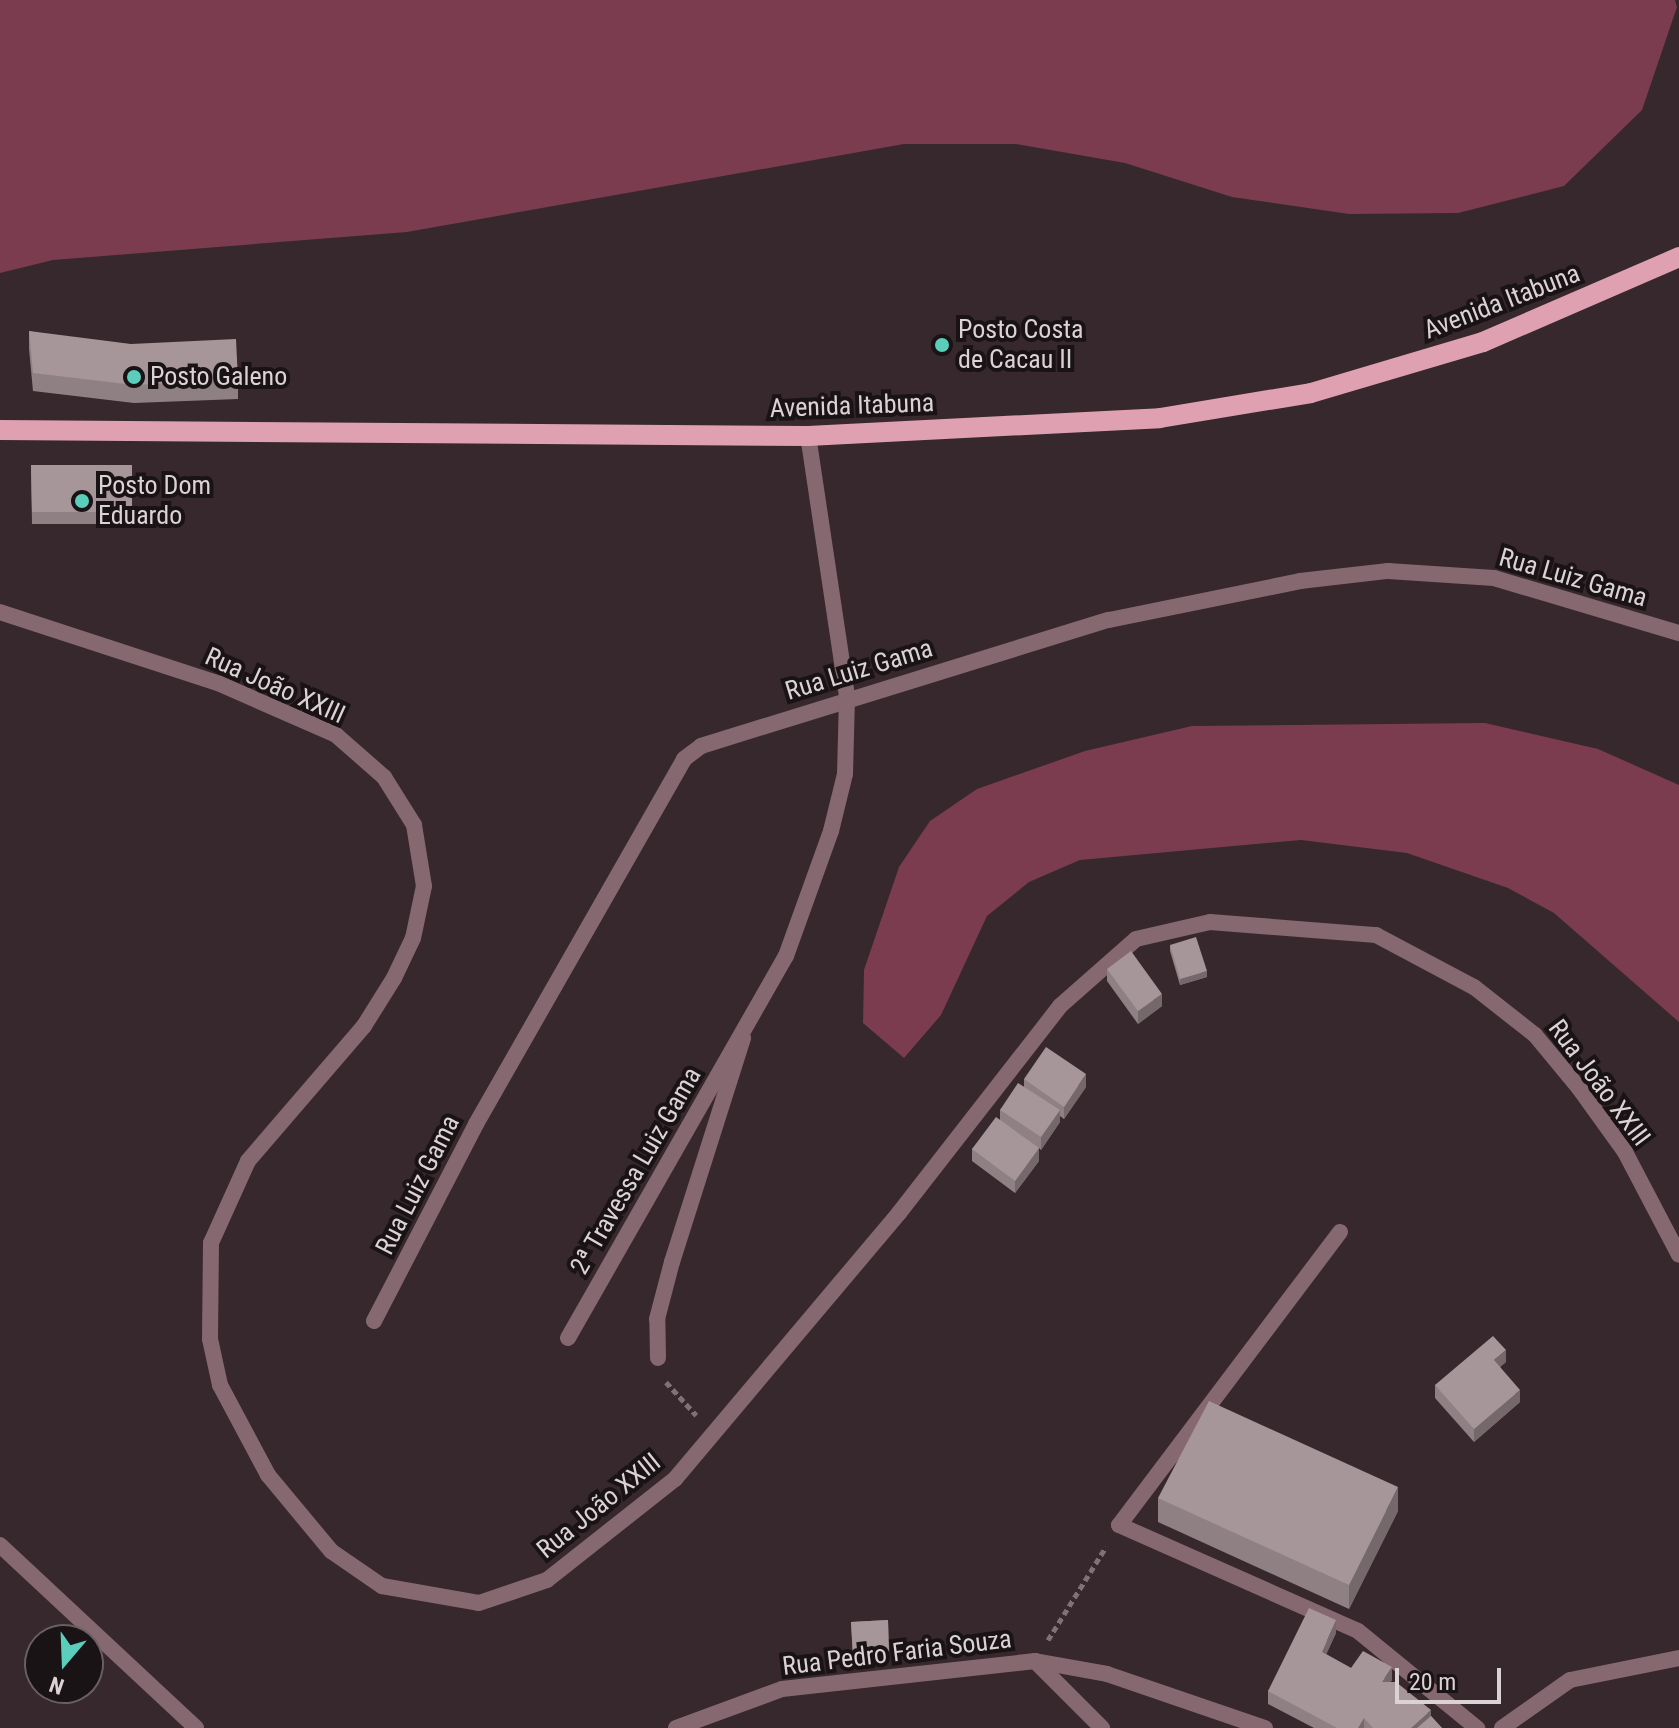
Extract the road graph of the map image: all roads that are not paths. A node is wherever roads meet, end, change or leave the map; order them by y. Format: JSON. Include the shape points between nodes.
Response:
{"nodes":[{"id":1,"x":1679,"y":257,"type":"edge"},
{"id":2,"x":0,"y":430,"type":"edge"},
{"id":3,"x":808,"y":436,"type":"junction"},
{"id":4,"x":0,"y":612,"type":"edge"},
{"id":5,"x":1679,"y":633,"type":"edge"},
{"id":6,"x":847,"y":696,"type":"junction"},
{"id":7,"x":746,"y":1028,"type":"junction"},
{"id":8,"x":1340,"y":1232,"type":"dead end"},
{"id":9,"x":1679,"y":1255,"type":"edge"},
{"id":10,"x":374,"y":1321,"type":"dead end"},
{"id":11,"x":568,"y":1338,"type":"dead end"},
{"id":12,"x":658,"y":1358,"type":"road end"},
{"id":13,"x":0,"y":1545,"type":"edge"},
{"id":14,"x":1679,"y":1658,"type":"edge"},
{"id":15,"x":1035,"y":1661,"type":"junction"},
{"id":16,"x":196,"y":1728,"type":"edge"},
{"id":17,"x":676,"y":1728,"type":"edge"},
{"id":18,"x":1102,"y":1728,"type":"edge"},
{"id":19,"x":1265,"y":1728,"type":"edge"},
{"id":20,"x":1477,"y":1728,"type":"edge"},
{"id":21,"x":1502,"y":1728,"type":"edge"}],
"edges":[{"from":1,"to":3,"type":"main road","name":"Avenida Itabuna","via":[[1483,342],[1311,393],[1160,418]]},
{"from":2,"to":3,"type":"main road","name":"Avenida Itabuna"},
{"from":3,"to":6,"type":"street","name":"2ª Travessa Luiz Gama"},
{"from":4,"to":9,"type":"street","name":"Rua João XXIII","via":[[220,684],[336,735],[384,777],[414,825],[424,886],[413,938],[394,978],[364,1026],[248,1161],[211,1243],[210,1339],[220,1385],[268,1475],[331,1551],[382,1586],[479,1603],[558,1572],[675,1479],[899,1213],[1060,1006],[1136,939],[1210,922],[1376,935],[1474,987],[1535,1035],[1579,1088],[1625,1152]]},
{"from":5,"to":6,"type":"street","name":"Rua Luiz Gama","via":[[1494,578],[1388,571],[1206,595]]},
{"from":6,"to":7,"type":"street","name":"2ª Travessa Luiz Gama","via":[[845,774],[822,865],[786,956]]},
{"from":6,"to":10,"type":"street","name":"Rua Luiz Gama","via":[[701,746],[684,759],[476,1124]]},
{"from":7,"to":11,"type":"street","name":"2ª Travessa Luiz Gama"},
{"from":7,"to":12,"type":"street","name":"2ª Travessa Luiz Gama","via":[[672,1262],[657,1319]]},
{"from":8,"to":20,"type":"street","via":[[1119,1525],[1358,1631]]},
{"from":13,"to":16,"type":"street"},
{"from":14,"to":21,"type":"street","via":[[1570,1680]]},
{"from":15,"to":17,"type":"street","name":"Rua Pedro Faria Souza","via":[[782,1689]]},
{"from":15,"to":18,"type":"street"},
{"from":15,"to":19,"type":"street","name":"Rua Pedro Faria Souza","via":[[1107,1674]]}]}
